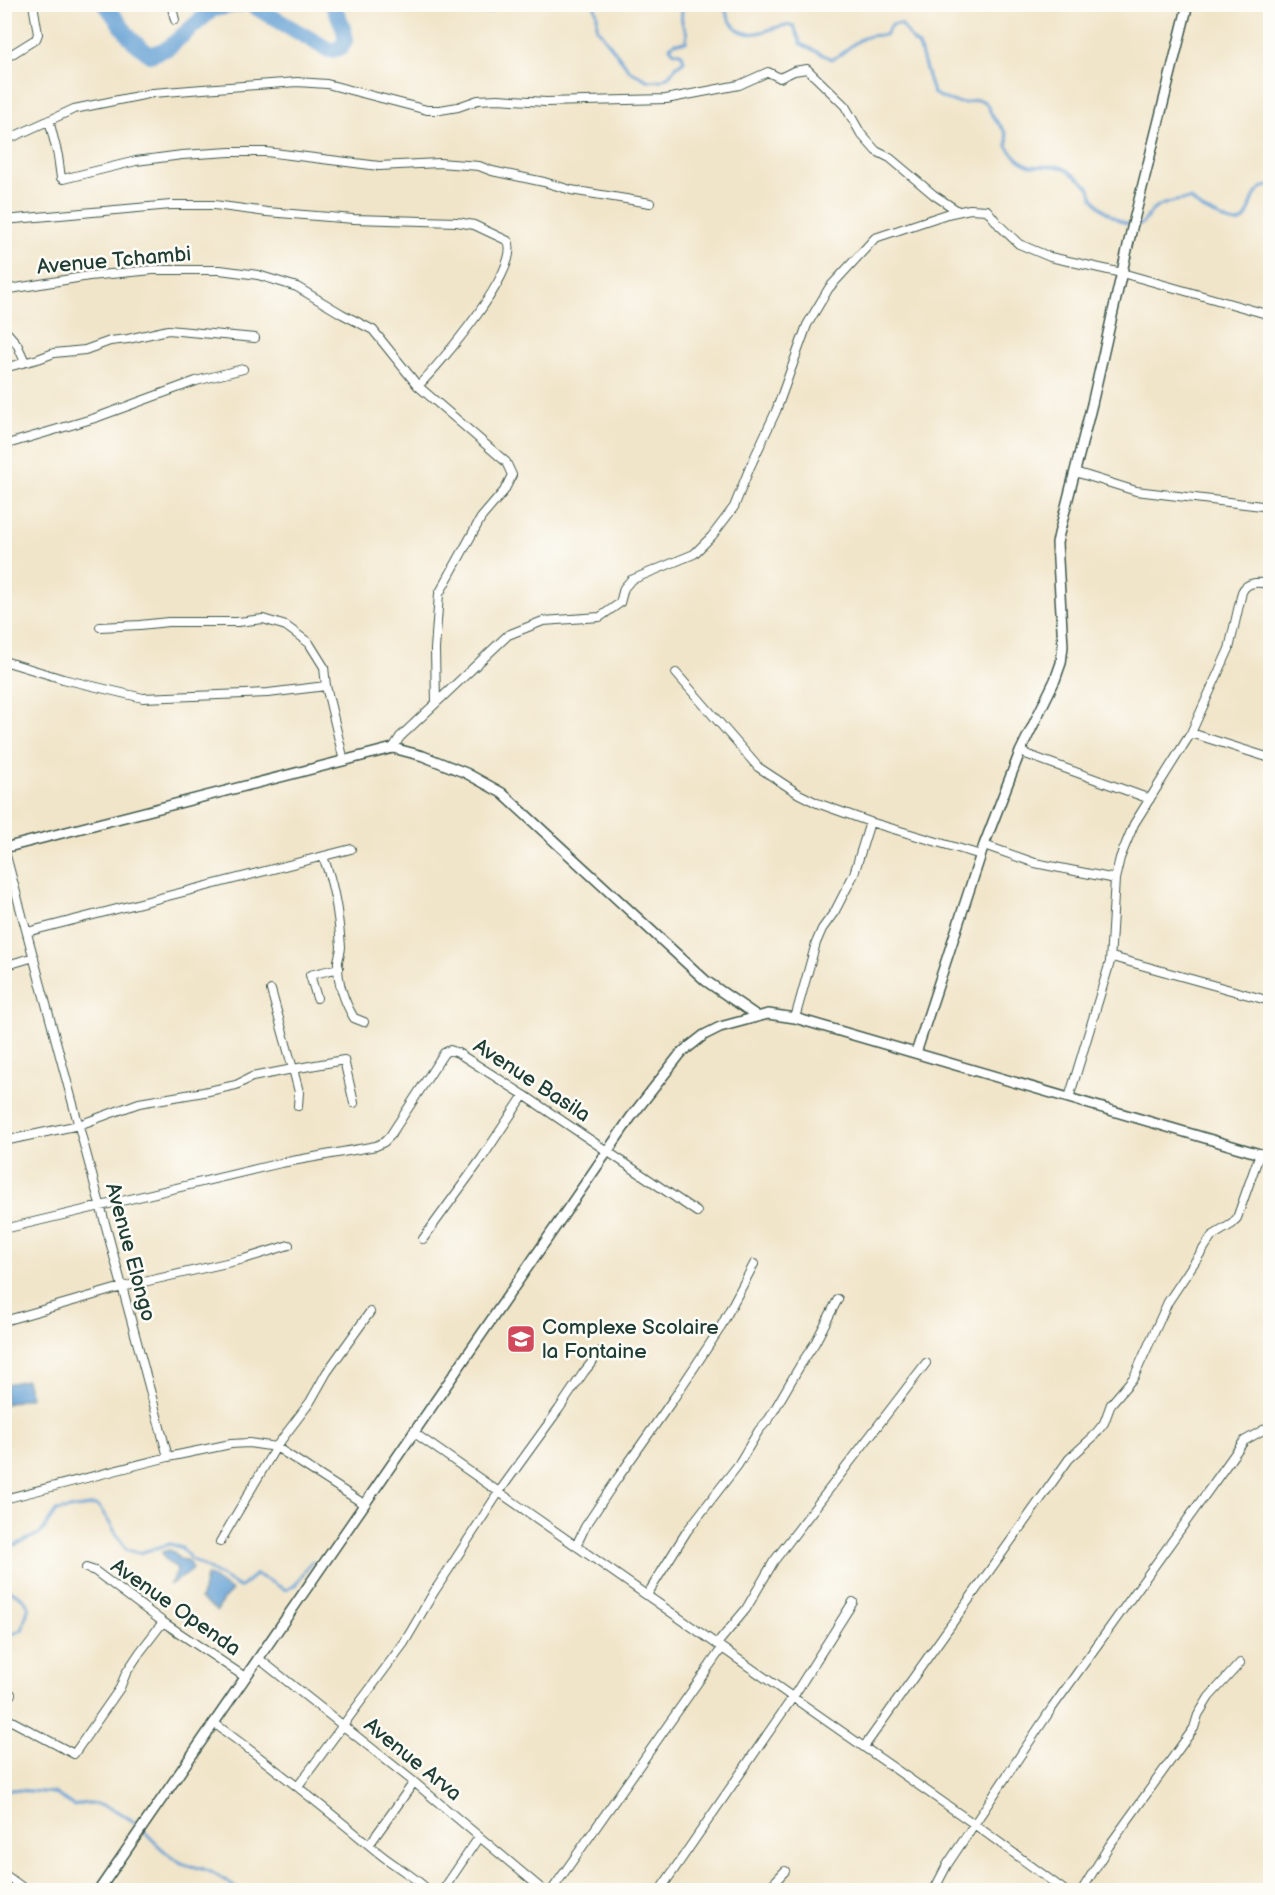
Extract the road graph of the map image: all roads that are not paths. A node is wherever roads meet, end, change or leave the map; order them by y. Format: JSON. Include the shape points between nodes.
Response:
{"nodes":[{"id":1,"x":33,"y":4,"type":"edge"},
{"id":2,"x":171,"y":4,"type":"edge"},
{"id":3,"x":1188,"y":4,"type":"edge"},
{"id":4,"x":175,"y":20,"type":"dead end"},
{"id":5,"x":4,"y":59,"type":"edge"},
{"id":6,"x":49,"y":120,"type":"junction"},
{"id":7,"x":4,"y":141,"type":"edge"},
{"id":8,"x":650,"y":203,"type":"dead end"},
{"id":9,"x":958,"y":212,"type":"junction"},
{"id":10,"x":4,"y":220,"type":"edge"},
{"id":11,"x":1122,"y":273,"type":"junction"},
{"id":12,"x":4,"y":290,"type":"edge"},
{"id":13,"x":1270,"y":315,"type":"edge"},
{"id":14,"x":4,"y":329,"type":"edge"},
{"id":15,"x":255,"y":338,"type":"dead end"},
{"id":16,"x":25,"y":362,"type":"junction"},
{"id":17,"x":4,"y":368,"type":"edge"},
{"id":18,"x":243,"y":369,"type":"dead end"},
{"id":19,"x":418,"y":386,"type":"junction"},
{"id":20,"x":4,"y":445,"type":"edge"},
{"id":21,"x":1075,"y":472,"type":"junction"},
{"id":22,"x":1270,"y":507,"type":"edge"},
{"id":23,"x":1270,"y":584,"type":"edge"},
{"id":24,"x":100,"y":627,"type":"dead end"},
{"id":25,"x":4,"y":661,"type":"edge"},
{"id":26,"x":676,"y":673,"type":"dead end"},
{"id":27,"x":326,"y":686,"type":"junction"},
{"id":28,"x":436,"y":703,"type":"junction"},
{"id":29,"x":1191,"y":733,"type":"junction"},
{"id":30,"x":393,"y":748,"type":"junction"},
{"id":31,"x":1020,"y":752,"type":"junction"},
{"id":32,"x":1270,"y":758,"type":"edge"},
{"id":33,"x":344,"y":761,"type":"junction"},
{"id":34,"x":1150,"y":799,"type":"junction"},
{"id":35,"x":870,"y":822,"type":"junction"},
{"id":36,"x":4,"y":848,"type":"edge"},
{"id":37,"x":351,"y":849,"type":"dead end"},
{"id":38,"x":982,"y":850,"type":"junction"},
{"id":39,"x":323,"y":857,"type":"junction"},
{"id":40,"x":1115,"y":879,"type":"junction"},
{"id":41,"x":27,"y":932,"type":"junction"},
{"id":42,"x":34,"y":957,"type":"junction"},
{"id":43,"x":1112,"y":957,"type":"dead end"},
{"id":44,"x":4,"y":966,"type":"edge"},
{"id":45,"x":339,"y":968,"type":"junction"},
{"id":46,"x":271,"y":990,"type":"dead end"},
{"id":47,"x":317,"y":998,"type":"dead end"},
{"id":48,"x":1270,"y":1001,"type":"edge"},
{"id":49,"x":757,"y":1016,"type":"junction"},
{"id":50,"x":795,"y":1017,"type":"junction"},
{"id":51,"x":364,"y":1022,"type":"dead end"},
{"id":52,"x":916,"y":1053,"type":"junction"},
{"id":53,"x":293,"y":1069,"type":"junction"},
{"id":54,"x":524,"y":1095,"type":"junction"},
{"id":55,"x":1070,"y":1098,"type":"junction"},
{"id":56,"x":354,"y":1103,"type":"dead end"},
{"id":57,"x":298,"y":1106,"type":"dead end"},
{"id":58,"x":79,"y":1125,"type":"junction"},
{"id":59,"x":4,"y":1141,"type":"edge"},
{"id":60,"x":607,"y":1150,"type":"junction"},
{"id":61,"x":1260,"y":1154,"type":"junction"},
{"id":62,"x":1270,"y":1156,"type":"edge"},
{"id":63,"x":100,"y":1205,"type":"junction"},
{"id":64,"x":697,"y":1212,"type":"dead end"},
{"id":65,"x":4,"y":1229,"type":"edge"},
{"id":66,"x":423,"y":1239,"type":"dead end"},
{"id":67,"x":289,"y":1245,"type":"dead end"},
{"id":68,"x":754,"y":1264,"type":"dead end"},
{"id":69,"x":122,"y":1287,"type":"junction"},
{"id":70,"x":838,"y":1299,"type":"dead end"},
{"id":71,"x":370,"y":1312,"type":"dead end"},
{"id":72,"x":4,"y":1321,"type":"edge"},
{"id":73,"x":601,"y":1352,"type":"dead end"},
{"id":74,"x":926,"y":1363,"type":"dead end"},
{"id":75,"x":1270,"y":1426,"type":"edge"},
{"id":76,"x":413,"y":1432,"type":"junction"},
{"id":77,"x":276,"y":1447,"type":"junction"},
{"id":78,"x":168,"y":1457,"type":"junction"},
{"id":79,"x":499,"y":1492,"type":"junction"},
{"id":80,"x":4,"y":1498,"type":"edge"},
{"id":81,"x":364,"y":1504,"type":"junction"},
{"id":82,"x":220,"y":1542,"type":"dead end"},
{"id":83,"x":576,"y":1546,"type":"junction"},
{"id":84,"x":86,"y":1568,"type":"dead end"},
{"id":85,"x":647,"y":1595,"type":"junction"},
{"id":86,"x":853,"y":1602,"type":"dead end"},
{"id":87,"x":163,"y":1622,"type":"junction"},
{"id":88,"x":720,"y":1646,"type":"junction"},
{"id":89,"x":258,"y":1658,"type":"junction"},
{"id":90,"x":1240,"y":1663,"type":"dead end"},
{"id":91,"x":245,"y":1677,"type":"junction"},
{"id":92,"x":11,"y":1694,"type":"dead end"},
{"id":93,"x":793,"y":1697,"type":"junction"},
{"id":94,"x":4,"y":1705,"type":"edge"},
{"id":95,"x":4,"y":1718,"type":"edge"},
{"id":96,"x":214,"y":1723,"type":"junction"},
{"id":97,"x":343,"y":1725,"type":"junction"},
{"id":98,"x":864,"y":1747,"type":"junction"},
{"id":99,"x":414,"y":1782,"type":"junction"},
{"id":100,"x":298,"y":1786,"type":"junction"},
{"id":101,"x":974,"y":1824,"type":"junction"},
{"id":102,"x":479,"y":1837,"type":"junction"},
{"id":103,"x":369,"y":1845,"type":"junction"},
{"id":104,"x":785,"y":1871,"type":"dead end"},
{"id":105,"x":4,"y":1875,"type":"edge"},
{"id":106,"x":26,"y":1890,"type":"edge"},
{"id":107,"x":99,"y":1890,"type":"edge"},
{"id":108,"x":428,"y":1890,"type":"edge"},
{"id":109,"x":443,"y":1890,"type":"edge"},
{"id":110,"x":543,"y":1890,"type":"edge"},
{"id":111,"x":552,"y":1890,"type":"edge"},
{"id":112,"x":660,"y":1890,"type":"edge"},
{"id":113,"x":766,"y":1890,"type":"edge"},
{"id":114,"x":934,"y":1890,"type":"edge"},
{"id":115,"x":1064,"y":1890,"type":"edge"},
{"id":116,"x":1082,"y":1890,"type":"edge"}],
"edges":[{"from":1,"to":5,"type":"street","via":[[36,39]]},
{"from":2,"to":4,"type":"street"},
{"from":3,"to":11,"type":"street"},
{"from":6,"to":7,"type":"street"},
{"from":6,"to":8,"type":"street","via":[[63,179],[136,161],[266,152],[379,166],[479,166],[571,190]]},
{"from":6,"to":9,"type":"street","via":[[74,109],[153,93],[297,82],[327,84],[433,110],[498,99],[661,100],[739,85],[768,72],[780,78],[807,69],[845,106],[876,151]]},
{"from":9,"to":11,"type":"street","via":[[987,210],[1019,244],[1050,257]]},
{"from":9,"to":28,"type":"street","via":[[875,238],[829,288],[805,328],[776,411],[737,502],[697,551],[632,580],[624,588],[620,603],[600,617],[543,621],[512,633]]},
{"from":10,"to":19,"type":"street","via":[[171,205],[214,205],[354,219],[457,222],[474,225],[508,241],[506,266],[490,296],[440,364]]},
{"from":11,"to":13,"type":"street"},
{"from":11,"to":21,"type":"street"},
{"from":12,"to":19,"type":"street","name":"Avenue Tchambi","via":[[153,270],[220,270],[258,275],[297,287],[373,330]]},
{"from":14,"to":16,"type":"street"},
{"from":15,"to":16,"type":"street","via":[[168,330]]},
{"from":16,"to":17,"type":"street"},
{"from":18,"to":20,"type":"street"},
{"from":19,"to":28,"type":"street","name":"Avenue Tchambi","via":[[506,462],[512,475],[481,518],[439,594]]},
{"from":21,"to":22,"type":"street","via":[[1136,491]]},
{"from":21,"to":31,"type":"street","via":[[1057,543],[1061,663]]},
{"from":23,"to":29,"type":"street","via":[[1245,586],[1229,649]]},
{"from":24,"to":27,"type":"street","via":[[263,619],[286,626],[309,643],[324,668]]},
{"from":25,"to":27,"type":"street","via":[[143,698],[268,693]]},
{"from":26,"to":35,"type":"street","via":[[758,767],[817,803]]},
{"from":27,"to":33,"type":"street"},
{"from":28,"to":30,"type":"street","via":[[400,736]]},
{"from":29,"to":32,"type":"street"},
{"from":29,"to":34,"type":"street"},
{"from":30,"to":33,"type":"street"},
{"from":30,"to":49,"type":"street","via":[[466,773],[502,793],[706,981]]},
{"from":31,"to":34,"type":"street"},
{"from":31,"to":38,"type":"street"},
{"from":33,"to":36,"type":"street"},
{"from":34,"to":40,"type":"street","via":[[1130,832]]},
{"from":35,"to":38,"type":"street"},
{"from":35,"to":50,"type":"street","via":[[854,874],[822,928]]},
{"from":36,"to":41,"type":"street","name":"Avenue Elongo"},
{"from":37,"to":39,"type":"street"},
{"from":38,"to":40,"type":"street"},
{"from":38,"to":52,"type":"street"},
{"from":39,"to":41,"type":"street"},
{"from":39,"to":45,"type":"street","via":[[329,872],[341,949]]},
{"from":40,"to":55,"type":"street","via":[[1110,962]]},
{"from":41,"to":42,"type":"street","name":"Avenue Elongo"},
{"from":42,"to":44,"type":"street"},
{"from":42,"to":58,"type":"street","name":"Avenue Elongo"},
{"from":43,"to":48,"type":"street"},
{"from":45,"to":47,"type":"street","via":[[309,975]]},
{"from":45,"to":51,"type":"street","via":[[349,1009],[354,1018]]},
{"from":46,"to":53,"type":"street"},
{"from":49,"to":50,"type":"street"},
{"from":49,"to":60,"type":"street","via":[[720,1027],[681,1053]]},
{"from":50,"to":52,"type":"street"},
{"from":52,"to":55,"type":"street"},
{"from":53,"to":56,"type":"street","via":[[345,1060]]},
{"from":53,"to":57,"type":"street"},
{"from":53,"to":58,"type":"street","via":[[252,1077],[236,1085],[139,1103]]},
{"from":54,"to":60,"type":"street","name":"Avenue Basila"},
{"from":54,"to":63,"type":"street","name":"Avenue Basila","via":[[450,1050],[444,1053],[390,1136],[376,1146],[281,1163]]},
{"from":54,"to":66,"type":"street"},
{"from":55,"to":61,"type":"street"},
{"from":58,"to":59,"type":"street"},
{"from":58,"to":63,"type":"street","name":"Avenue Elongo"},
{"from":60,"to":64,"type":"street","name":"Avenue Basila"},
{"from":60,"to":76,"type":"street"},
{"from":61,"to":62,"type":"street"},
{"from":61,"to":98,"type":"street","via":[[1237,1218],[1212,1236],[1169,1300],[1134,1377],[1111,1404],[1104,1423],[1069,1459]]},
{"from":63,"to":65,"type":"street"},
{"from":63,"to":69,"type":"street","name":"Avenue Elongo"},
{"from":67,"to":69,"type":"street","via":[[244,1260]]},
{"from":68,"to":83,"type":"street","via":[[719,1330]]},
{"from":69,"to":72,"type":"street"},
{"from":69,"to":78,"type":"street","name":"Avenue Elongo"},
{"from":70,"to":85,"type":"street","via":[[769,1419],[687,1531]]},
{"from":71,"to":77,"type":"street"},
{"from":73,"to":79,"type":"street"},
{"from":74,"to":88,"type":"street","via":[[774,1561]]},
{"from":75,"to":101,"type":"street","via":[[1244,1441],[1052,1708]]},
{"from":76,"to":79,"type":"street"},
{"from":76,"to":81,"type":"street"},
{"from":77,"to":78,"type":"street","via":[[231,1444]]},
{"from":77,"to":81,"type":"street"},
{"from":77,"to":82,"type":"street"},
{"from":78,"to":80,"type":"street"},
{"from":79,"to":83,"type":"street"},
{"from":79,"to":97,"type":"street","via":[[404,1643]]},
{"from":81,"to":89,"type":"street"},
{"from":83,"to":85,"type":"street"},
{"from":84,"to":87,"type":"street","name":"Avenue Openda"},
{"from":85,"to":88,"type":"street"},
{"from":86,"to":93,"type":"street"},
{"from":87,"to":91,"type":"street","name":"Avenue Openda"},
{"from":87,"to":95,"type":"street","via":[[74,1754]]},
{"from":88,"to":93,"type":"street"},
{"from":88,"to":111,"type":"street"},
{"from":89,"to":91,"type":"street"},
{"from":89,"to":97,"type":"street","name":"Avenue Arva"},
{"from":90,"to":116,"type":"street","via":[[1209,1697],[1194,1728]]},
{"from":91,"to":96,"type":"street"},
{"from":92,"to":94,"type":"street"},
{"from":93,"to":98,"type":"street"},
{"from":93,"to":112,"type":"street"},
{"from":96,"to":100,"type":"street"},
{"from":96,"to":107,"type":"street"},
{"from":97,"to":99,"type":"street","name":"Avenue Arva"},
{"from":97,"to":100,"type":"street"},
{"from":98,"to":101,"type":"street"},
{"from":99,"to":102,"type":"street","name":"Avenue Arva"},
{"from":99,"to":103,"type":"street"},
{"from":100,"to":103,"type":"street"},
{"from":101,"to":114,"type":"street"},
{"from":101,"to":115,"type":"street"},
{"from":102,"to":109,"type":"street"},
{"from":102,"to":110,"type":"street","name":"Avenue Arva"},
{"from":103,"to":108,"type":"street"},
{"from":104,"to":113,"type":"street"},
{"from":105,"to":106,"type":"street"}]}
